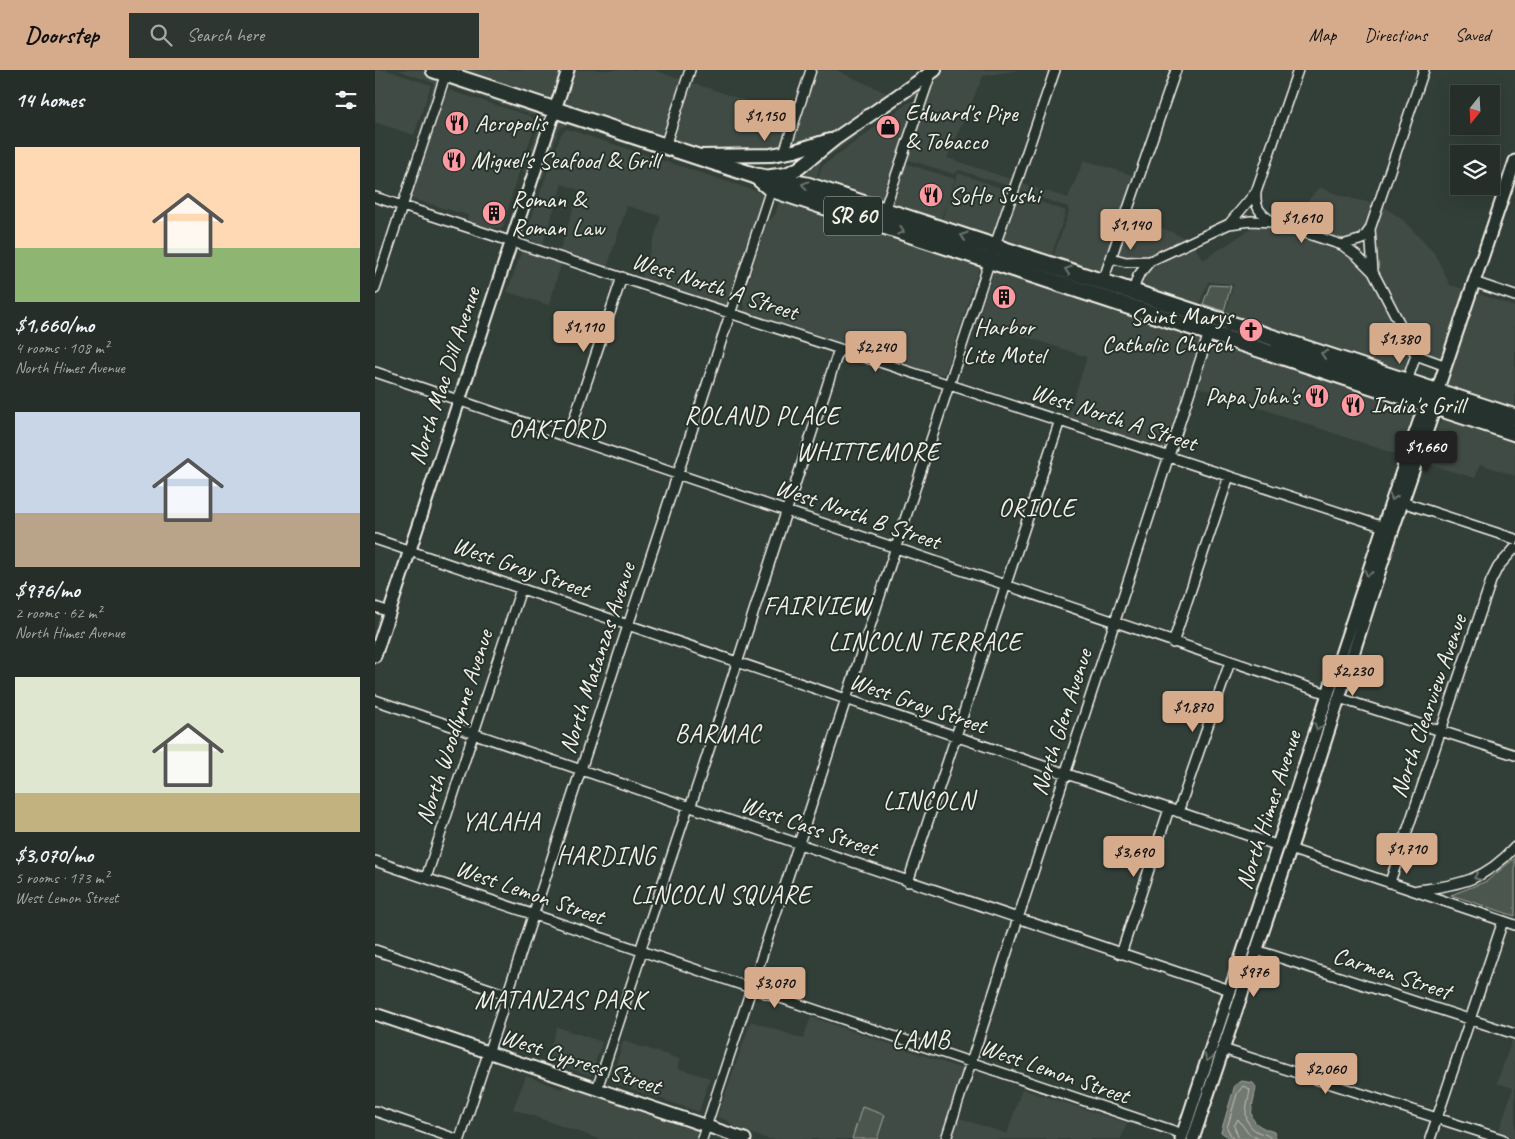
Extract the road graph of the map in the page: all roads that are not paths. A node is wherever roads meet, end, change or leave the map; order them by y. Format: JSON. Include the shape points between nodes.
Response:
{"nodes":[{"id":1,"x":568,"y":70,"type":"edge"},
{"id":2,"x":690,"y":70,"type":"edge"},
{"id":3,"x":811,"y":70,"type":"edge"},
{"id":4,"x":1055,"y":70,"type":"edge"},
{"id":5,"x":1174,"y":70,"type":"edge"},
{"id":6,"x":1298,"y":70,"type":"edge"},
{"id":7,"x":1424,"y":70,"type":"edge"},
{"id":8,"x":442,"y":71,"type":"edge"},
{"id":9,"x":933,"y":71,"type":"edge"},
{"id":10,"x":554,"y":110,"type":"junction"},
{"id":11,"x":835,"y":139,"type":"junction"},
{"id":12,"x":665,"y":146,"type":"junction"},
{"id":13,"x":784,"y":153,"type":"junction"},
{"id":14,"x":696,"y":156,"type":"junction"},
{"id":15,"x":1515,"y":161,"type":"edge"},
{"id":16,"x":756,"y":176,"type":"junction"},
{"id":17,"x":1512,"y":179,"type":"edge"},
{"id":18,"x":771,"y":189,"type":"junction"},
{"id":19,"x":1256,"y":192,"type":"junction"},
{"id":20,"x":375,"y":197,"type":"edge"},
{"id":21,"x":403,"y":206,"type":"junction"},
{"id":22,"x":884,"y":210,"type":"junction"},
{"id":23,"x":1272,"y":222,"type":"junction"},
{"id":24,"x":1229,"y":224,"type":"junction"},
{"id":25,"x":1370,"y":229,"type":"junction"},
{"id":26,"x":511,"y":240,"type":"junction"},
{"id":27,"x":1341,"y":245,"type":"junction"},
{"id":28,"x":992,"y":253,"type":"junction"},
{"id":29,"x":1111,"y":258,"type":"junction"},
{"id":30,"x":1150,"y":261,"type":"junction"},
{"id":31,"x":1373,"y":272,"type":"junction"},
{"id":32,"x":622,"y":277,"type":"junction"},
{"id":33,"x":1103,"y":281,"type":"junction"},
{"id":34,"x":1474,"y":282,"type":"junction"},
{"id":35,"x":375,"y":289,"type":"edge"},
{"id":36,"x":1133,"y":291,"type":"junction"},
{"id":37,"x":1515,"y":296,"type":"edge"},
{"id":38,"x":731,"y":313,"type":"junction"},
{"id":39,"x":1212,"y":325,"type":"junction"},
{"id":40,"x":839,"y":348,"type":"junction"},
{"id":41,"x":1415,"y":355,"type":"junction"},
{"id":42,"x":1446,"y":366,"type":"junction"},
{"id":43,"x":375,"y":372,"type":"edge"},
{"id":44,"x":1407,"y":381,"type":"junction"},
{"id":45,"x":949,"y":384,"type":"junction"},
{"id":46,"x":1437,"y":391,"type":"junction"},
{"id":47,"x":459,"y":399,"type":"junction"},
{"id":48,"x":1432,"y":406,"type":"junction"},
{"id":49,"x":1515,"y":416,"type":"edge"},
{"id":50,"x":1059,"y":420,"type":"junction"},
{"id":51,"x":1515,"y":433,"type":"edge"},
{"id":52,"x":568,"y":437,"type":"junction"},
{"id":53,"x":1169,"y":456,"type":"junction"},
{"id":54,"x":679,"y":475,"type":"junction"},
{"id":55,"x":1229,"y":476,"type":"junction"},
{"id":56,"x":1402,"y":502,"type":"junction"},
{"id":57,"x":787,"y":511,"type":"junction"},
{"id":58,"x":1383,"y":526,"type":"junction"},
{"id":59,"x":375,"y":539,"type":"edge"},
{"id":60,"x":1515,"y":539,"type":"edge"},
{"id":61,"x":895,"y":548,"type":"junction"},
{"id":62,"x":1515,"y":548,"type":"edge"},
{"id":63,"x":410,"y":550,"type":"junction"},
{"id":64,"x":1006,"y":586,"type":"junction"},
{"id":65,"x":521,"y":589,"type":"junction"},
{"id":66,"x":375,"y":607,"type":"edge"},
{"id":67,"x":390,"y":612,"type":"junction"},
{"id":68,"x":1115,"y":623,"type":"junction"},
{"id":69,"x":629,"y":625,"type":"junction"},
{"id":70,"x":1173,"y":643,"type":"junction"},
{"id":71,"x":375,"y":656,"type":"edge"},
{"id":72,"x":738,"y":662,"type":"junction"},
{"id":73,"x":1230,"y":662,"type":"junction"},
{"id":74,"x":1334,"y":696,"type":"junction"},
{"id":75,"x":375,"y":700,"type":"edge"},
{"id":76,"x":846,"y":700,"type":"junction"},
{"id":77,"x":1441,"y":731,"type":"junction"},
{"id":78,"x":473,"y":733,"type":"junction"},
{"id":79,"x":956,"y":736,"type":"junction"},
{"id":80,"x":1515,"y":755,"type":"edge"},
{"id":81,"x":582,"y":771,"type":"junction"},
{"id":82,"x":1065,"y":773,"type":"junction"},
{"id":83,"x":689,"y":806,"type":"junction"},
{"id":84,"x":1169,"y":809,"type":"junction"},
{"id":85,"x":1178,"y":812,"type":"junction"},
{"id":86,"x":799,"y":844,"type":"junction"},
{"id":87,"x":1515,"y":847,"type":"edge"},
{"id":88,"x":1285,"y":848,"type":"junction"},
{"id":89,"x":375,"y":861,"type":"edge"},
{"id":90,"x":426,"y":878,"type":"junction"},
{"id":91,"x":908,"y":882,"type":"junction"},
{"id":92,"x":1390,"y":882,"type":"junction"},
{"id":93,"x":1415,"y":891,"type":"junction"},
{"id":94,"x":534,"y":916,"type":"junction"},
{"id":95,"x":1018,"y":920,"type":"junction"},
{"id":96,"x":1503,"y":921,"type":"junction"},
{"id":97,"x":1515,"y":925,"type":"edge"},
{"id":98,"x":375,"y":950,"type":"edge"},
{"id":99,"x":1256,"y":950,"type":"junction"},
{"id":100,"x":641,"y":951,"type":"junction"},
{"id":101,"x":1121,"y":954,"type":"junction"},
{"id":102,"x":751,"y":988,"type":"junction"},
{"id":103,"x":1230,"y":990,"type":"junction"},
{"id":104,"x":507,"y":995,"type":"junction"},
{"id":105,"x":375,"y":1014,"type":"edge"},
{"id":106,"x":1471,"y":1020,"type":"junction"},
{"id":107,"x":1515,"y":1034,"type":"edge"},
{"id":108,"x":1223,"y":1049,"type":"junction"},
{"id":109,"x":489,"y":1052,"type":"junction"},
{"id":110,"x":970,"y":1063,"type":"junction"},
{"id":111,"x":597,"y":1089,"type":"junction"},
{"id":112,"x":375,"y":1111,"type":"edge"},
{"id":113,"x":1437,"y":1118,"type":"junction"},
{"id":114,"x":706,"y":1124,"type":"junction"},
{"id":115,"x":1186,"y":1138,"type":"edge"},
{"id":116,"x":458,"y":1139,"type":"edge"},
{"id":117,"x":702,"y":1139,"type":"edge"},
{"id":118,"x":745,"y":1139,"type":"edge"},
{"id":119,"x":945,"y":1139,"type":"edge"},
{"id":120,"x":1430,"y":1139,"type":"edge"},
{"id":121,"x":1502,"y":1139,"type":"edge"}],
"edges":[{"from":1,"to":10,"type":"street","name":"North Mac Dill Avenue"},
{"from":2,"to":12,"type":"street"},
{"from":3,"to":13,"type":"street"},
{"from":4,"to":28,"type":"street"},
{"from":5,"to":29,"type":"street"},
{"from":6,"to":19,"type":"street"},
{"from":7,"to":25,"type":"street"},
{"from":8,"to":10,"type":"main road","number":"SR 60"},
{"from":8,"to":21,"type":"street"},
{"from":9,"to":11,"type":"main road"},
{"from":9,"to":22,"type":"street"},
{"from":10,"to":12,"type":"main road","number":"SR 60"},
{"from":10,"to":26,"type":"street","name":"North Mac Dill Avenue"},
{"from":11,"to":13,"type":"main road"},
{"from":11,"to":16,"type":"main road","via":[[795,171]]},
{"from":12,"to":14,"type":"main road","number":"SR 60"},
{"from":13,"to":14,"type":"main road"},
{"from":14,"to":16,"type":"main road","number":"SR 60"},
{"from":15,"to":17,"type":"street"},
{"from":16,"to":18,"type":"main road","number":"SR 60"},
{"from":22,"to":16,"type":"main road","number":"SR 60","one_way":true,"via":[[807,185]]},
{"from":17,"to":34,"type":"street"},
{"from":18,"to":28,"type":"main road","number":"SR 60","one_way":true},
{"from":18,"to":38,"type":"street","name":"North Matanzas Avenue"},
{"from":19,"to":23,"type":"street","via":[[1257,208]]},
{"from":19,"to":24,"type":"street"},
{"from":20,"to":21,"type":"street","name":"West North A Street"},
{"from":21,"to":26,"type":"street","name":"West North A Street"},
{"from":21,"to":35,"type":"street"},
{"from":28,"to":22,"type":"main road","number":"SR 60","one_way":true},
{"from":23,"to":24,"type":"street"},
{"from":23,"to":27,"type":"street"},
{"from":24,"to":30,"type":"street"},
{"from":25,"to":27,"type":"street","via":[[1363,239]]},
{"from":25,"to":31,"type":"street"},
{"from":26,"to":32,"type":"street","name":"West North A Street"},
{"from":26,"to":47,"type":"street","name":"North Mac Dill Avenue"},
{"from":27,"to":31,"type":"street"},
{"from":33,"to":28,"type":"main road","number":"SR 60","one_way":true},
{"from":28,"to":39,"type":"main road","number":"SR 60"},
{"from":28,"to":45,"type":"street"},
{"from":29,"to":30,"type":"street","via":[[1126,262]]},
{"from":29,"to":33,"type":"street"},
{"from":30,"to":36,"type":"street","via":[[1138,276]]},
{"from":31,"to":41,"type":"street"},
{"from":32,"to":38,"type":"street","name":"West North A Street"},
{"from":32,"to":52,"type":"street"},
{"from":33,"to":36,"type":"main road","number":"SR 60"},
{"from":34,"to":37,"type":"street"},
{"from":34,"to":42,"type":"street"},
{"from":36,"to":39,"type":"main road","number":"SR 60"},
{"from":38,"to":40,"type":"street","name":"West North A Street"},
{"from":38,"to":54,"type":"street","name":"North Matanzas Avenue"},
{"from":44,"to":39,"type":"main road","number":"SR 60","one_way":true},
{"from":39,"to":48,"type":"main road","number":"SR 60"},
{"from":39,"to":53,"type":"street","name":"North Glen Avenue"},
{"from":40,"to":45,"type":"street","name":"West North A Street"},
{"from":40,"to":57,"type":"street"},
{"from":41,"to":42,"type":"street"},
{"from":41,"to":44,"type":"street"},
{"from":42,"to":46,"type":"street"},
{"from":43,"to":47,"type":"street","name":"West North B Street"},
{"from":44,"to":46,"type":"main road","number":"SR 60"},
{"from":45,"to":50,"type":"street","name":"West North A Street"},
{"from":45,"to":61,"type":"street"},
{"from":46,"to":48,"type":"street"},
{"from":46,"to":49,"type":"main road","number":"SR 60"},
{"from":47,"to":52,"type":"street","name":"West North B Street"},
{"from":47,"to":63,"type":"street","name":"North Mac Dill Avenue"},
{"from":48,"to":51,"type":"main road","number":"SR 60"},
{"from":48,"to":56,"type":"street","name":"North Himes Avenue","via":[[1432,416]]},
{"from":48,"to":58,"type":"street","name":"North Himes Avenue","one_way":true,"via":[[1422,413]]},
{"from":50,"to":53,"type":"street","name":"West North A Street"},
{"from":50,"to":64,"type":"street"},
{"from":52,"to":54,"type":"street","name":"West North B Street"},
{"from":53,"to":55,"type":"street","name":"West North A Street"},
{"from":53,"to":68,"type":"street","name":"North Glen Avenue"},
{"from":54,"to":57,"type":"street","name":"West North B Street"},
{"from":54,"to":69,"type":"street","name":"North Matanzas Avenue"},
{"from":55,"to":58,"type":"street","name":"West North A Street"},
{"from":55,"to":70,"type":"street"},
{"from":56,"to":60,"type":"street"},
{"from":56,"to":74,"type":"street","name":"North Himes Avenue"},
{"from":57,"to":61,"type":"street","name":"West North B Street"},
{"from":57,"to":72,"type":"street"},
{"from":58,"to":74,"type":"street","name":"North Himes Avenue","one_way":true},
{"from":59,"to":63,"type":"street","name":"West Gray Street"},
{"from":61,"to":64,"type":"street","name":"West North B Street"},
{"from":61,"to":76,"type":"street"},
{"from":62,"to":77,"type":"street","name":"North Clearview Avenue","via":[[1491,581]]},
{"from":63,"to":65,"type":"street","name":"West Gray Street"},
{"from":63,"to":67,"type":"street","name":"North Mac Dill Avenue"},
{"from":64,"to":68,"type":"street","name":"West North B Street"},
{"from":64,"to":79,"type":"street"},
{"from":65,"to":69,"type":"street","name":"West Gray Street"},
{"from":65,"to":78,"type":"street","name":"North Woodlynne Avenue"},
{"from":66,"to":67,"type":"street"},
{"from":67,"to":71,"type":"street","name":"North Mac Dill Avenue"},
{"from":68,"to":70,"type":"street","name":"West North B Street"},
{"from":68,"to":82,"type":"street","name":"North Glen Avenue"},
{"from":69,"to":72,"type":"street","name":"West Gray Street"},
{"from":69,"to":81,"type":"street","name":"North Matanzas Avenue"},
{"from":70,"to":73,"type":"street","name":"West North B Street"},
{"from":72,"to":76,"type":"street","name":"West Gray Street"},
{"from":72,"to":83,"type":"street"},
{"from":73,"to":74,"type":"street","name":"West North B Street"},
{"from":73,"to":85,"type":"street"},
{"from":74,"to":77,"type":"street","name":"West North B Street"},
{"from":74,"to":88,"type":"street","name":"North Himes Avenue"},
{"from":74,"to":88,"type":"street","name":"North Himes Avenue","one_way":true,"via":[[1300,782],[1301,796]]},
{"from":75,"to":78,"type":"street","name":"West Cass Street"},
{"from":76,"to":79,"type":"street","name":"West Gray Street"},
{"from":76,"to":86,"type":"street"},
{"from":77,"to":80,"type":"street","name":"West North B Street"},
{"from":77,"to":92,"type":"street","name":"North Clearview Avenue"},
{"from":78,"to":81,"type":"street","name":"West Cass Street"},
{"from":78,"to":90,"type":"street","name":"North Woodlynne Avenue"},
{"from":79,"to":82,"type":"street","name":"West Gray Street"},
{"from":79,"to":91,"type":"street"},
{"from":81,"to":83,"type":"street","name":"West Cass Street"},
{"from":81,"to":94,"type":"street","name":"North Matanzas Avenue"},
{"from":82,"to":84,"type":"street","name":"West Gray Street"},
{"from":82,"to":95,"type":"street","name":"North Glen Avenue"},
{"from":83,"to":86,"type":"street","name":"West Cass Street"},
{"from":83,"to":100,"type":"street"},
{"from":84,"to":85,"type":"street","name":"West Gray Street"},
{"from":84,"to":101,"type":"street"},
{"from":85,"to":88,"type":"street","name":"West Gray Street"},
{"from":86,"to":91,"type":"street","name":"West Cass Street"},
{"from":86,"to":102,"type":"street"},
{"from":87,"to":93,"type":"street","one_way":true,"via":[[1494,868],[1472,880]]},
{"from":88,"to":92,"type":"street","name":"West Gray Street"},
{"from":88,"to":99,"type":"street","name":"North Himes Avenue"},
{"from":88,"to":103,"type":"street","name":"North Himes Avenue"},
{"from":89,"to":90,"type":"street","name":"West Lemon Street"},
{"from":90,"to":94,"type":"street","name":"West Lemon Street"},
{"from":91,"to":95,"type":"street","name":"West Cass Street"},
{"from":92,"to":93,"type":"street","name":"West Gray Street"},
{"from":93,"to":96,"type":"street","name":"West Gray Street"},
{"from":94,"to":100,"type":"street","name":"West Lemon Street"},
{"from":94,"to":104,"type":"street","name":"North Matanzas Avenue"},
{"from":95,"to":101,"type":"street","name":"West Cass Street"},
{"from":95,"to":110,"type":"street","name":"North Glen Avenue"},
{"from":96,"to":97,"type":"street","name":"West Gray Street"},
{"from":96,"to":106,"type":"street"},
{"from":98,"to":104,"type":"street"},
{"from":99,"to":106,"type":"street","name":"Carmen Street"},
{"from":99,"to":108,"type":"street","name":"North Himes Avenue"},
{"from":100,"to":102,"type":"street","name":"West Lemon Street"},
{"from":100,"to":111,"type":"street"},
{"from":101,"to":103,"type":"street","name":"West Cass Street"},
{"from":102,"to":110,"type":"street","name":"West Lemon Street"},
{"from":102,"to":114,"type":"street"},
{"from":103,"to":108,"type":"street","via":[[1231,1006],[1221,1042]]},
{"from":103,"to":115,"type":"street","name":"North Himes Avenue","one_way":true,"via":[[1202,1076],[1206,1081]]},
{"from":104,"to":109,"type":"street","name":"North Matanzas Avenue"},
{"from":105,"to":109,"type":"street","name":"West Cypress Street"},
{"from":106,"to":107,"type":"street","name":"Carmen Street"},
{"from":106,"to":113,"type":"street"},
{"from":108,"to":113,"type":"street"},
{"from":108,"to":115,"type":"street","name":"North Himes Avenue"},
{"from":109,"to":111,"type":"street","name":"West Cypress Street"},
{"from":109,"to":116,"type":"street","name":"North Matanzas Avenue"},
{"from":110,"to":115,"type":"street","name":"West Lemon Street"},
{"from":110,"to":119,"type":"street","name":"North Glen Avenue"},
{"from":111,"to":114,"type":"street","name":"West Cypress Street"},
{"from":112,"to":116,"type":"street"},
{"from":113,"to":120,"type":"street"},
{"from":113,"to":121,"type":"street"},
{"from":114,"to":117,"type":"street"},
{"from":114,"to":118,"type":"street","name":"West Cypress Street"}]}
